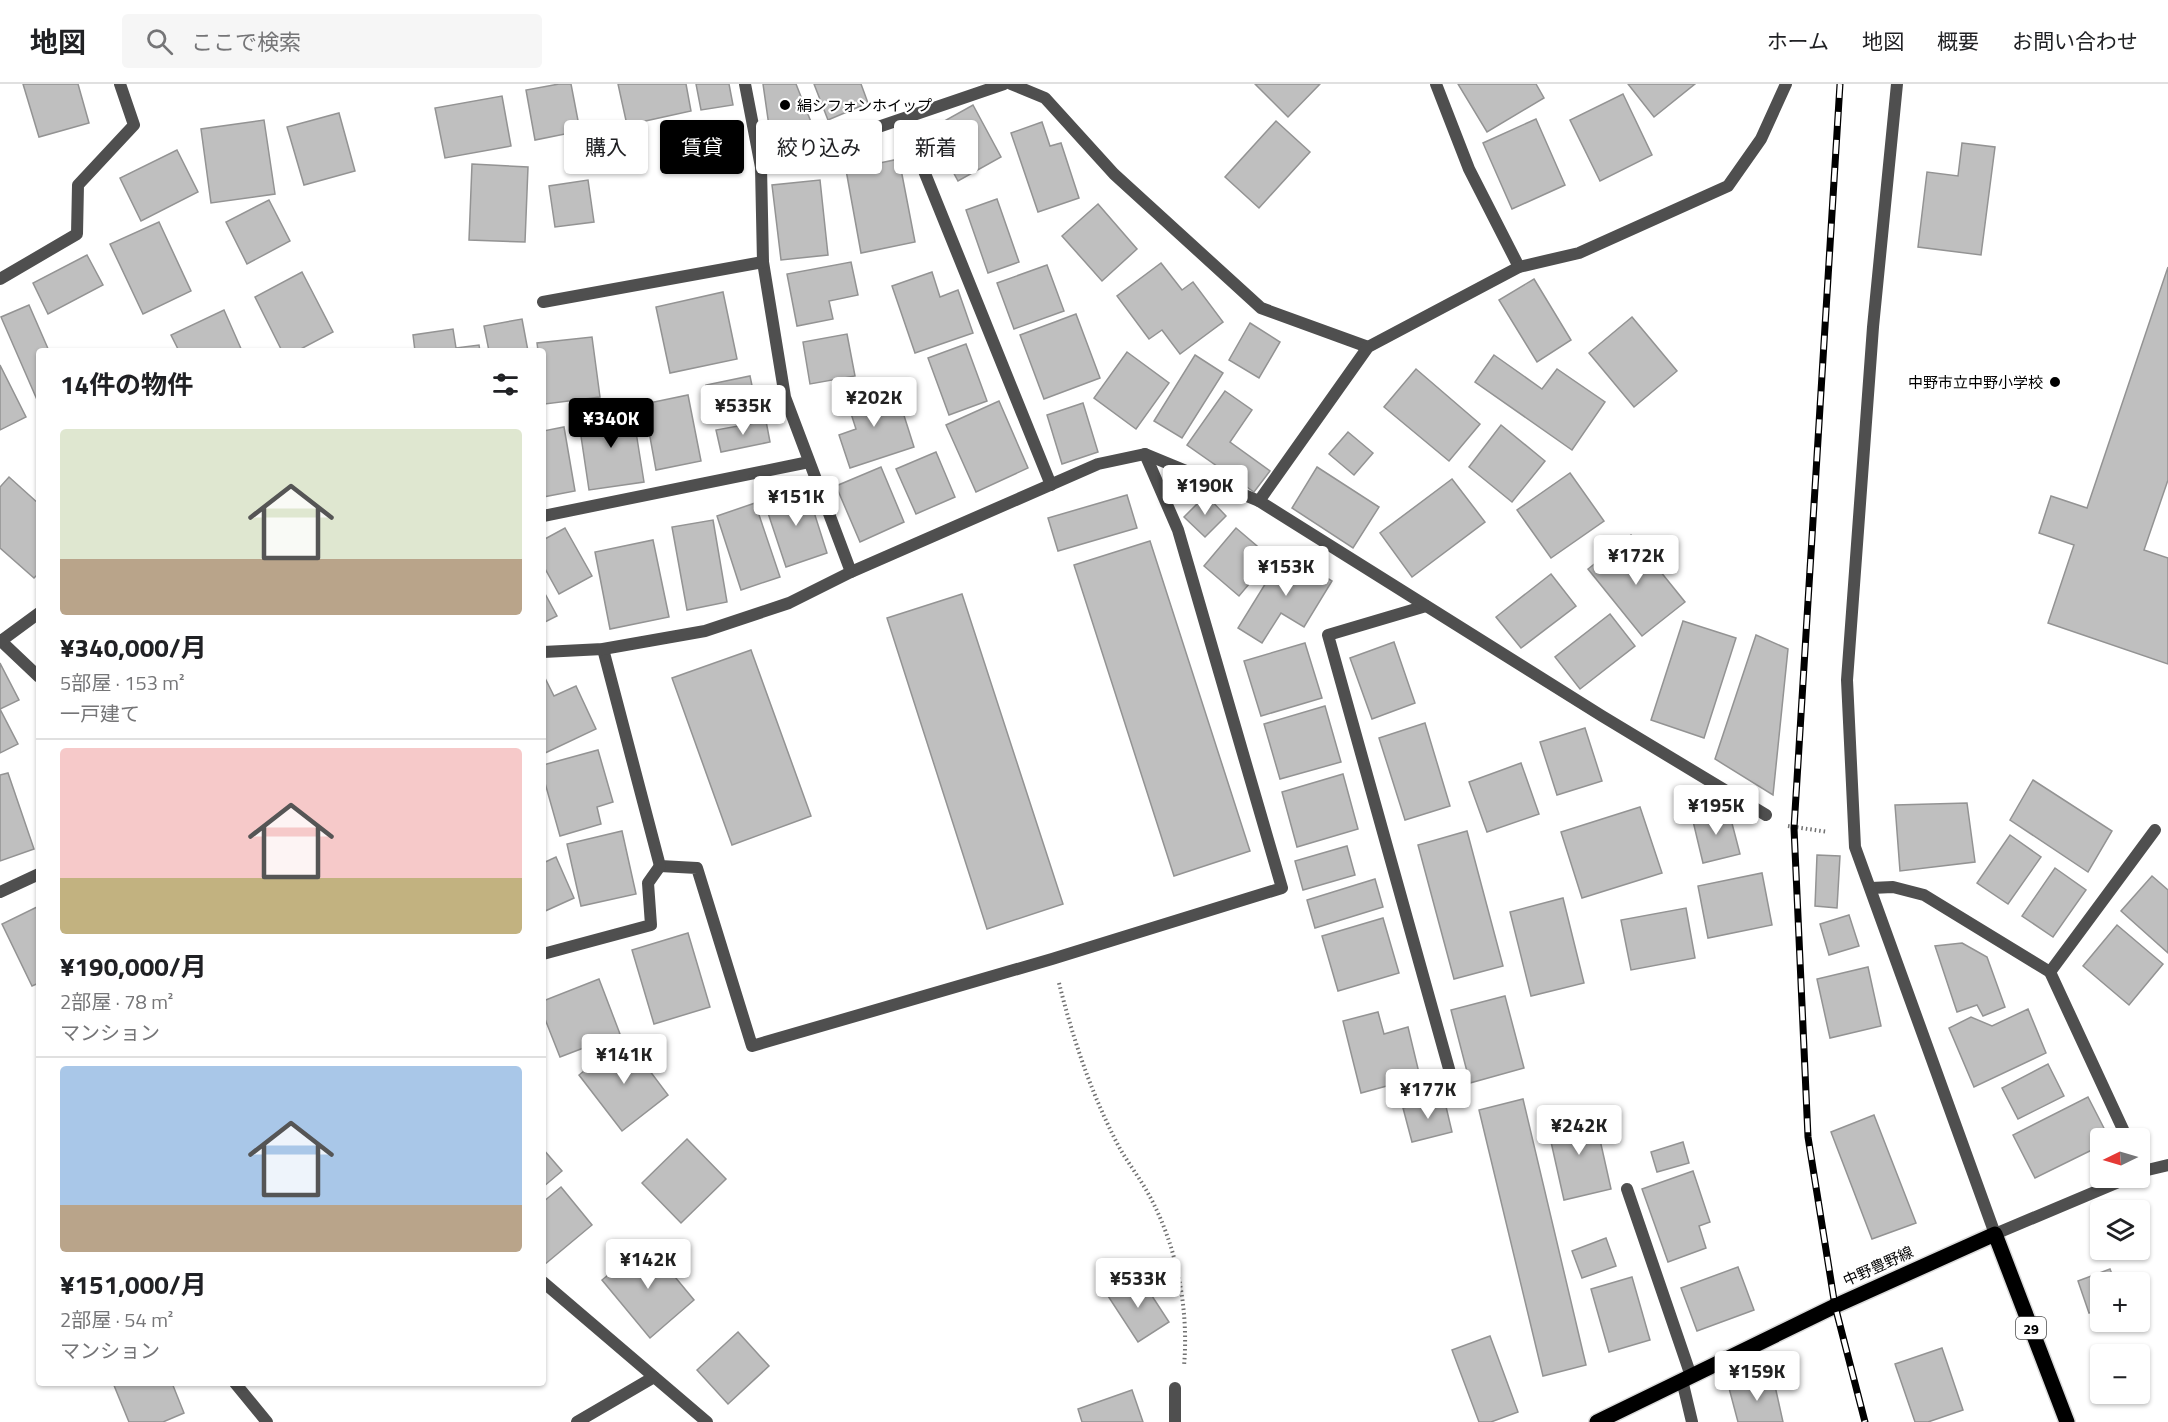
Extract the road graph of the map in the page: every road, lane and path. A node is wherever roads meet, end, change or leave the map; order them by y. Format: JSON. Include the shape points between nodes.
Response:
{"nodes":[{"id":1,"x":120,"y":84,"type":"edge"},
{"id":2,"x":745,"y":84,"type":"edge"},
{"id":3,"x":1004,"y":84,"type":"edge"},
{"id":4,"x":1011,"y":84,"type":"edge"},
{"id":5,"x":1436,"y":84,"type":"edge"},
{"id":6,"x":1786,"y":84,"type":"edge"},
{"id":7,"x":1898,"y":84,"type":"edge"},
{"id":8,"x":903,"y":119,"type":"junction"},
{"id":9,"x":882,"y":126,"type":"edge"},
{"id":10,"x":756,"y":141,"type":"edge"},
{"id":11,"x":761,"y":174,"type":"edge"},
{"id":12,"x":763,"y":262,"type":"junction"},
{"id":13,"x":1520,"y":267,"type":"junction"},
{"id":14,"x":0,"y":279,"type":"edge"},
{"id":15,"x":543,"y":302,"type":"dead end"},
{"id":16,"x":1368,"y":347,"type":"junction"},
{"id":17,"x":1145,"y":454,"type":"junction"},
{"id":18,"x":809,"y":462,"type":"junction"},
{"id":19,"x":1051,"y":485,"type":"junction"},
{"id":20,"x":1259,"y":501,"type":"junction"},
{"id":21,"x":546,"y":515,"type":"edge"},
{"id":22,"x":851,"y":572,"type":"junction"},
{"id":23,"x":1426,"y":606,"type":"junction"},
{"id":24,"x":36,"y":615,"type":"edge"},
{"id":25,"x":1,"y":640,"type":"edge"},
{"id":26,"x":603,"y":649,"type":"junction"},
{"id":27,"x":546,"y":652,"type":"edge"},
{"id":28,"x":36,"y":674,"type":"edge"},
{"id":29,"x":1766,"y":814,"type":"joint"},
{"id":30,"x":2155,"y":830,"type":"dead end"},
{"id":31,"x":1855,"y":847,"type":"junction"},
{"id":32,"x":660,"y":866,"type":"junction"},
{"id":33,"x":36,"y":875,"type":"edge"},
{"id":34,"x":1871,"y":888,"type":"junction"},
{"id":35,"x":0,"y":892,"type":"edge"},
{"id":36,"x":546,"y":953,"type":"edge"},
{"id":37,"x":1052,"y":959,"type":"junction"},
{"id":38,"x":2050,"y":972,"type":"junction"},
{"id":39,"x":1451,"y":1076,"type":"dead end"},
{"id":40,"x":2122,"y":1128,"type":"edge"},
{"id":41,"x":2168,"y":1165,"type":"edge"},
{"id":42,"x":2150,"y":1168,"type":"edge"},
{"id":43,"x":2106,"y":1188,"type":"edge"},
{"id":44,"x":1627,"y":1189,"type":"dead end"},
{"id":45,"x":1995,"y":1234,"type":"junction"},
{"id":46,"x":546,"y":1285,"type":"edge"},
{"id":47,"x":654,"y":1377,"type":"junction"},
{"id":48,"x":1686,"y":1378,"type":"junction"},
{"id":49,"x":237,"y":1386,"type":"edge"},
{"id":50,"x":1175,"y":1389,"type":"joint"},
{"id":51,"x":267,"y":1422,"type":"edge"},
{"id":52,"x":577,"y":1422,"type":"edge"},
{"id":53,"x":707,"y":1422,"type":"edge"},
{"id":54,"x":1175,"y":1422,"type":"edge"},
{"id":55,"x":1597,"y":1422,"type":"edge"},
{"id":56,"x":1692,"y":1422,"type":"edge"},
{"id":57,"x":2067,"y":1422,"type":"edge"}],
"edges":[{"from":1,"to":14,"type":"street","via":[[134,124],[78,185],[77,234]]},
{"from":2,"to":10,"type":"street"},
{"from":3,"to":8,"type":"street"},
{"from":4,"to":16,"type":"street","via":[[1045,98],[1114,174],[1262,308]]},
{"from":5,"to":13,"type":"street","via":[[1469,170]]},
{"from":6,"to":13,"type":"street","via":[[1761,139],[1728,186],[1579,253]]},
{"from":7,"to":31,"type":"street","via":[[1873,327],[1847,680]]},
{"from":8,"to":9,"type":"street"},
{"from":8,"to":19,"type":"street"},
{"from":11,"to":12,"type":"street"},
{"from":12,"to":15,"type":"street"},
{"from":12,"to":18,"type":"street","via":[[785,397]]},
{"from":13,"to":16,"type":"street"},
{"from":16,"to":20,"type":"street"},
{"from":17,"to":19,"type":"street","via":[[1098,464]]},
{"from":17,"to":20,"type":"street"},
{"from":17,"to":37,"type":"street","via":[[1178,530],[1282,888]]},
{"from":18,"to":21,"type":"street"},
{"from":18,"to":22,"type":"street"},
{"from":19,"to":22,"type":"street"},
{"from":20,"to":23,"type":"street"},
{"from":22,"to":26,"type":"street","via":[[789,603],[705,631]]},
{"from":23,"to":29,"type":"street"},
{"from":23,"to":39,"type":"street","via":[[1328,635]]},
{"from":24,"to":25,"type":"street"},
{"from":25,"to":28,"type":"street"},
{"from":26,"to":27,"type":"street"},
{"from":26,"to":32,"type":"street"},
{"from":29,"to":31,"type":"path","via":[[1794,828],[1827,831]]},
{"from":30,"to":38,"type":"street"},
{"from":31,"to":34,"type":"street"},
{"from":32,"to":36,"type":"street","via":[[648,883],[651,925]]},
{"from":32,"to":37,"type":"street","via":[[697,868],[752,1046]]},
{"from":33,"to":35,"type":"street"},
{"from":34,"to":38,"type":"street","via":[[1893,887],[1924,895]]},
{"from":34,"to":45,"type":"street"},
{"from":37,"to":50,"type":"path","via":[[1073,1040],[1094,1093],[1162,1222],[1175,1264],[1187,1339],[1184,1367]]},
{"from":38,"to":40,"type":"street"},
{"from":41,"to":42,"type":"street"},
{"from":43,"to":45,"type":"street"},
{"from":44,"to":48,"type":"street"},
{"from":45,"to":48,"type":"main road","name":"中野豊野線"},
{"from":45,"to":57,"type":"main road","number":"29"},
{"from":46,"to":47,"type":"street"},
{"from":47,"to":52,"type":"street"},
{"from":47,"to":53,"type":"street"},
{"from":48,"to":55,"type":"main road","name":"中野豊野線"},
{"from":48,"to":56,"type":"street"},
{"from":49,"to":51,"type":"street"},
{"from":50,"to":54,"type":"street"}]}
